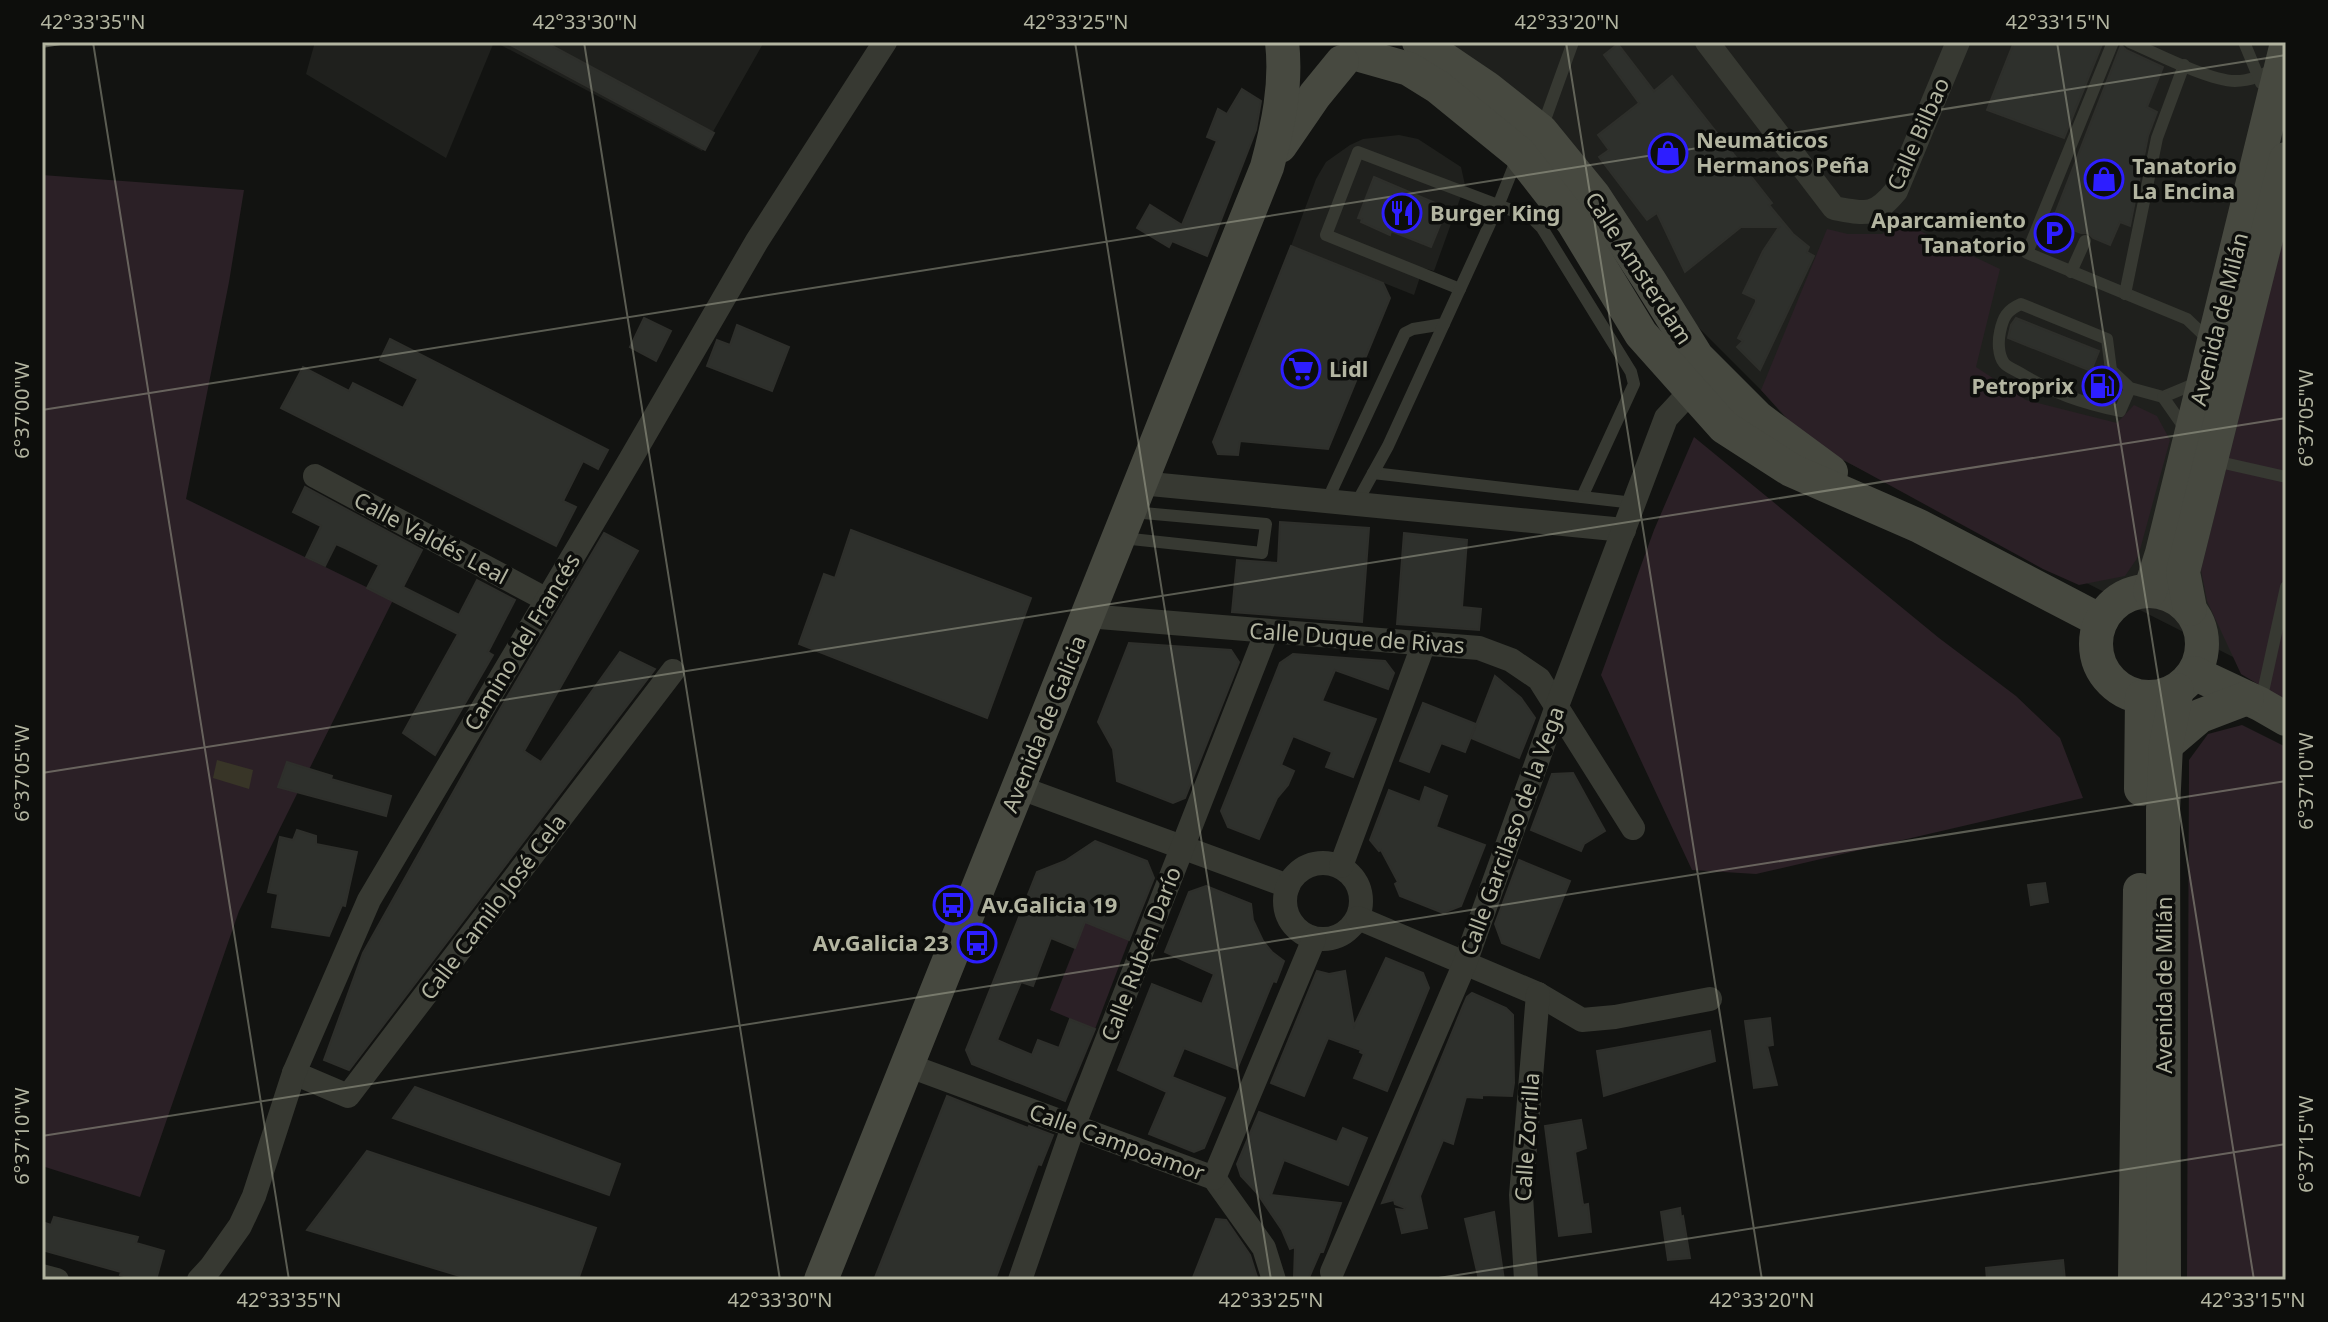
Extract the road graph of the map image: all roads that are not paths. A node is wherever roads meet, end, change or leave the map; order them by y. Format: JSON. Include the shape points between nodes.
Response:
{"nodes":[{"id":1,"x":885,"y":42,"type":"edge"},
{"id":2,"x":1283,"y":42,"type":"edge"},
{"id":3,"x":1573,"y":42,"type":"edge"},
{"id":4,"x":1707,"y":42,"type":"edge"},
{"id":5,"x":1958,"y":42,"type":"edge"},
{"id":6,"x":2113,"y":42,"type":"edge"},
{"id":7,"x":2130,"y":42,"type":"edge"},
{"id":8,"x":2244,"y":42,"type":"edge"},
{"id":9,"x":1432,"y":47,"type":"edge"},
{"id":10,"x":1354,"y":53,"type":"edge"},
{"id":11,"x":2276,"y":62,"type":"edge"},
{"id":12,"x":2184,"y":65,"type":"junction"},
{"id":13,"x":1530,"y":142,"type":"junction"},
{"id":14,"x":2286,"y":159,"type":"edge"},
{"id":15,"x":1267,"y":167,"type":"junction"},
{"id":16,"x":1498,"y":206,"type":"junction"},
{"id":17,"x":2085,"y":241,"type":"dead end"},
{"id":18,"x":2071,"y":272,"type":"junction"},
{"id":19,"x":1460,"y":289,"type":"junction"},
{"id":20,"x":2125,"y":294,"type":"junction"},
{"id":21,"x":1444,"y":324,"type":"junction"},
{"id":22,"x":2213,"y":345,"type":"junction"},
{"id":23,"x":2205,"y":380,"type":"junction"},
{"id":24,"x":2130,"y":388,"type":"junction"},
{"id":25,"x":1691,"y":391,"type":"junction"},
{"id":26,"x":2163,"y":397,"type":"junction"},
{"id":27,"x":2201,"y":448,"type":"junction"},
{"id":28,"x":1373,"y":473,"type":"junction"},
{"id":29,"x":315,"y":476,"type":"dead end"},
{"id":30,"x":2286,"y":477,"type":"edge"},
{"id":31,"x":1582,"y":497,"type":"junction"},
{"id":32,"x":1856,"y":498,"type":"junction"},
{"id":33,"x":1328,"y":501,"type":"junction"},
{"id":34,"x":1634,"y":503,"type":"junction"},
{"id":35,"x":1356,"y":504,"type":"junction"},
{"id":36,"x":1129,"y":511,"type":"junction"},
{"id":37,"x":1624,"y":530,"type":"junction"},
{"id":38,"x":2286,"y":587,"type":"edge"},
{"id":39,"x":2150,"y":591,"type":"junction"},
{"id":40,"x":547,"y":600,"type":"junction"},
{"id":41,"x":2190,"y":609,"type":"junction"},
{"id":42,"x":1087,"y":616,"type":"junction"},
{"id":43,"x":2101,"y":621,"type":"junction"},
{"id":44,"x":1267,"y":631,"type":"junction"},
{"id":45,"x":1424,"y":643,"type":"junction"},
{"id":46,"x":673,"y":671,"type":"dead end"},
{"id":47,"x":2185,"y":682,"type":"junction"},
{"id":48,"x":2142,"y":697,"type":"junction"},
{"id":49,"x":1557,"y":706,"type":"junction"},
{"id":50,"x":2264,"y":707,"type":"edge"},
{"id":51,"x":2166,"y":745,"type":"junction"},
{"id":52,"x":1018,"y":787,"type":"junction"},
{"id":53,"x":1633,"y":828,"type":"dead end"},
{"id":54,"x":1182,"y":847,"type":"junction"},
{"id":55,"x":1341,"y":866,"type":"junction"},
{"id":56,"x":1288,"y":886,"type":"junction"},
{"id":57,"x":1358,"y":918,"type":"junction"},
{"id":58,"x":1314,"y":939,"type":"junction"},
{"id":59,"x":1465,"y":963,"type":"junction"},
{"id":60,"x":1538,"y":994,"type":"junction"},
{"id":61,"x":1710,"y":999,"type":"dead end"},
{"id":62,"x":907,"y":1065,"type":"junction"},
{"id":63,"x":294,"y":1073,"type":"junction"},
{"id":64,"x":1073,"y":1127,"type":"junction"},
{"id":65,"x":1214,"y":1178,"type":"junction"},
{"id":66,"x":1332,"y":1272,"type":"dead end"},
{"id":67,"x":42,"y":1276,"type":"edge"},
{"id":68,"x":206,"y":1276,"type":"edge"},
{"id":69,"x":1022,"y":1279,"type":"edge"},
{"id":70,"x":57,"y":1280,"type":"edge"},
{"id":71,"x":821,"y":1280,"type":"edge"},
{"id":72,"x":1274,"y":1280,"type":"edge"},
{"id":73,"x":1526,"y":1280,"type":"edge"},
{"id":74,"x":2135,"y":1280,"type":"edge"},
{"id":75,"x":2164,"y":1280,"type":"edge"}],
"edges":[{"from":1,"to":40,"type":"street","name":"Camino del Francés","via":[[757,241]]},
{"from":2,"to":10,"type":"street","name":"Calle Amsterdam","via":[[1310,64],[1326,66]]},
{"from":2,"to":15,"type":"street","name":"Avenida de Galicia","via":[[1282,101]]},
{"from":3,"to":13,"type":"lane"},
{"from":4,"to":5,"type":"street","name":"Calle Bilbao","via":[[1834,208],[1861,213],[1882,208],[1896,191]]},
{"from":6,"to":18,"type":"lane","via":[[2027,253]]},
{"from":7,"to":12,"type":"lane"},
{"from":8,"to":11,"type":"lane"},
{"from":9,"to":13,"type":"street","name":"Calle Amsterdam","via":[[1487,88]]},
{"from":10,"to":13,"type":"street","name":"Calle Amsterdam","via":[[1409,69]]},
{"from":10,"to":15,"type":"street","name":"Avenida de Galicia","via":[[1293,125]]},
{"from":11,"to":12,"type":"lane","via":[[2231,81]]},
{"from":11,"to":22,"type":"street","name":"Avenida de Milán"},
{"from":12,"to":20,"type":"lane","via":[[2157,138]]},
{"from":13,"to":16,"type":"lane"},
{"from":13,"to":25,"type":"street","name":"Calle Amsterdam","via":[[1641,334]]},
{"from":13,"to":32,"type":"street","name":"Calle Amsterdam","via":[[1594,196],[1697,357],[1758,418],[1824,465]]},
{"from":14,"to":27,"type":"street","name":"Avenida de Milán"},
{"from":15,"to":36,"type":"street","name":"Avenida de Galicia"},
{"from":16,"to":19,"type":"lane"},
{"from":16,"to":19,"type":"lane","via":[[1358,152],[1326,235]]},
{"from":16,"to":31,"type":"lane","via":[[1532,218],[1542,228],[1631,372],[1634,384]]},
{"from":17,"to":18,"type":"lane"},
{"from":18,"to":20,"type":"lane"},
{"from":19,"to":21,"type":"lane"},
{"from":20,"to":22,"type":"lane","via":[[2187,319]]},
{"from":21,"to":28,"type":"lane"},
{"from":21,"to":33,"type":"lane","via":[[1413,329],[1399,342]]},
{"from":22,"to":23,"type":"street","name":"Avenida de Milán"},
{"from":23,"to":26,"type":"lane"},
{"from":23,"to":27,"type":"street","name":"Avenida de Milán"},
{"from":24,"to":24,"type":"lane","via":[[2111,370],[2107,339],[2021,304],[2009,309],[1998,337],[2004,364],[2076,401],[2120,411]]},
{"from":24,"to":26,"type":"lane"},
{"from":25,"to":32,"type":"street","name":"Calle Amsterdam","via":[[1736,435],[1791,470]]},
{"from":25,"to":34,"type":"street","name":"Calle Garcilaso de la Vega","via":[[1666,418]]},
{"from":26,"to":27,"type":"lane"},
{"from":27,"to":30,"type":"lane"},
{"from":27,"to":39,"type":"street","name":"Avenida de Milán"},
{"from":27,"to":41,"type":"street","name":"Avenida de Milán","via":[[2183,572]]},
{"from":28,"to":31,"type":"lane"},
{"from":28,"to":35,"type":"lane"},
{"from":29,"to":40,"type":"street","name":"Calle Valdés Leal"},
{"from":31,"to":34,"type":"lane"},
{"from":32,"to":43,"type":"street","name":"Calle Amsterdam"},
{"from":33,"to":35,"type":"street"},
{"from":33,"to":36,"type":"street"},
{"from":34,"to":37,"type":"street","name":"Calle Garcilaso de la Vega"},
{"from":35,"to":37,"type":"street"},
{"from":36,"to":36,"type":"lane","via":[[1262,553],[1266,524]]},
{"from":36,"to":42,"type":"street","name":"Avenida de Galicia"},
{"from":37,"to":49,"type":"street","name":"Calle Garcilaso de la Vega"},
{"from":38,"to":50,"type":"lane"},
{"from":39,"to":41,"type":"street","via":[[2173,596]]},
{"from":39,"to":43,"type":"street","via":[[2117,602]]},
{"from":40,"to":63,"type":"street","name":"Camino del Francés","via":[[369,900]]},
{"from":41,"to":47,"type":"street","via":[[2202,636],[2201,656]]},
{"from":42,"to":44,"type":"street","name":"Calle Duque de Rivas"},
{"from":42,"to":52,"type":"street","name":"Avenida de Galicia"},
{"from":43,"to":48,"type":"street","via":[[2096,650],[2108,679]]},
{"from":44,"to":45,"type":"street","name":"Calle Duque de Rivas"},
{"from":44,"to":54,"type":"street","name":"Calle Rubén Darío"},
{"from":45,"to":49,"type":"street","name":"Calle Duque de Rivas","via":[[1479,648],[1511,660],[1539,679]]},
{"from":45,"to":55,"type":"street"},
{"from":46,"to":63,"type":"street","name":"Calle Camilo José Cela","via":[[348,1096]]},
{"from":47,"to":48,"type":"street","via":[[2164,696]]},
{"from":47,"to":50,"type":"street"},
{"from":47,"to":51,"type":"street","name":"Avenida de Milán"},
{"from":48,"to":74,"type":"street","name":"Avenida de Milán"},
{"from":49,"to":53,"type":"street","name":"Calle Duque de Rivas"},
{"from":49,"to":59,"type":"street","name":"Calle Garcilaso de la Vega"},
{"from":50,"to":51,"type":"street","via":[[2200,716]]},
{"from":51,"to":75,"type":"street","name":"Avenida de Milán"},
{"from":52,"to":54,"type":"street"},
{"from":52,"to":62,"type":"street","name":"Avenida de Galicia"},
{"from":54,"to":56,"type":"street"},
{"from":54,"to":64,"type":"street","name":"Calle Rubén Darío"},
{"from":55,"to":56,"type":"street","via":[[1311,864]]},
{"from":55,"to":57,"type":"street","via":[[1355,877],[1363,899]]},
{"from":56,"to":58,"type":"street","via":[[1287,914],[1294,926]]},
{"from":57,"to":58,"type":"street","via":[[1343,935]]},
{"from":57,"to":59,"type":"street"},
{"from":58,"to":65,"type":"street"},
{"from":59,"to":60,"type":"street"},
{"from":59,"to":66,"type":"street","name":"Calle Garcilaso de la Vega"},
{"from":60,"to":61,"type":"street","via":[[1582,1020]]},
{"from":60,"to":73,"type":"street","name":"Calle Zorrilla","via":[[1521,1195]]},
{"from":62,"to":64,"type":"street","name":"Calle Campoamor"},
{"from":62,"to":71,"type":"street","name":"Avenida de Galicia"},
{"from":63,"to":68,"type":"street","name":"Camino del Francés","via":[[254,1196]]},
{"from":64,"to":65,"type":"street","name":"Calle Campoamor"},
{"from":64,"to":69,"type":"street","name":"Calle Rubén Darío"},
{"from":65,"to":72,"type":"street","name":"Calle Campoamor","via":[[1264,1248]]},
{"from":67,"to":70,"type":"street"}]}
